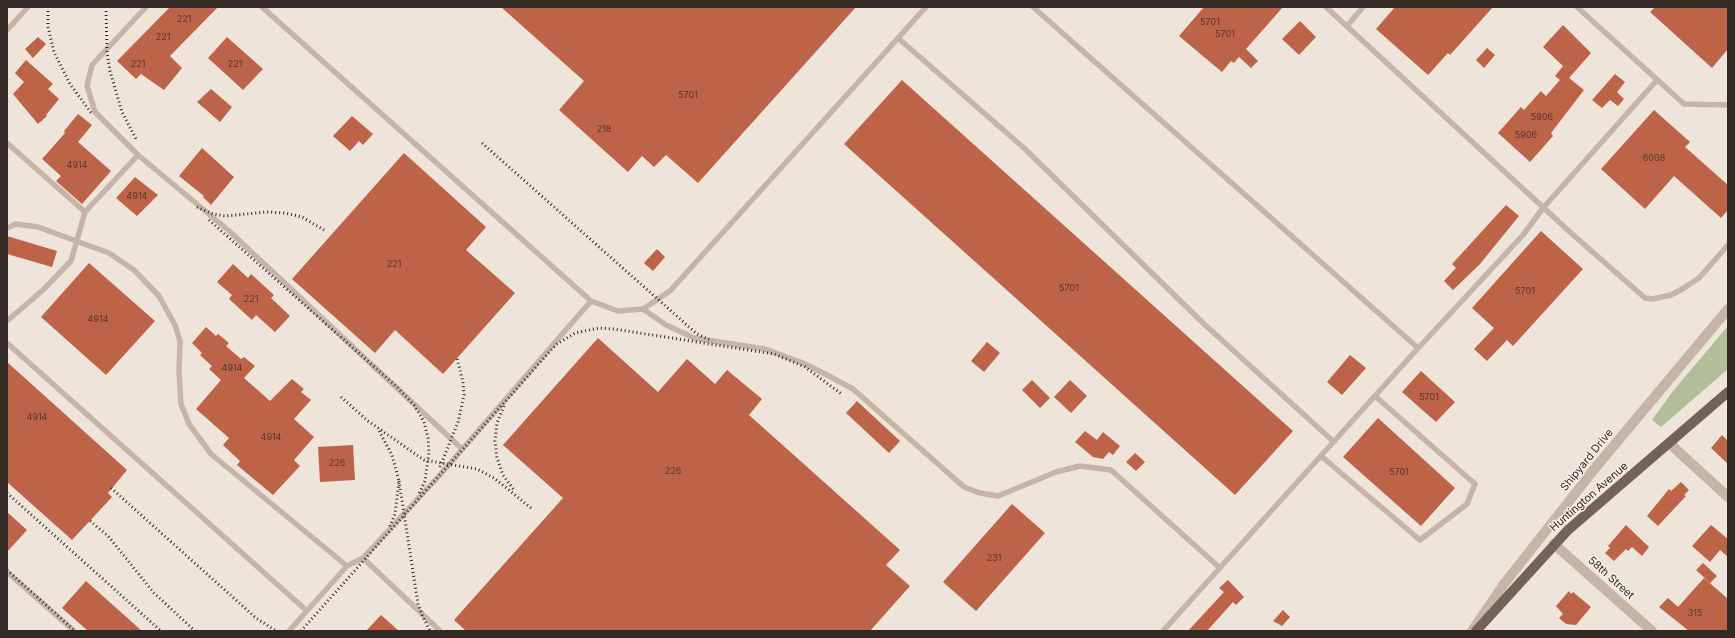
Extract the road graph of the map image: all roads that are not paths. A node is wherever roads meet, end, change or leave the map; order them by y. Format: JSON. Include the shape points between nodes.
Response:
{"nodes":[{"id":1,"x":28,"y":7,"type":"edge"},
{"id":2,"x":146,"y":7,"type":"edge"},
{"id":3,"x":262,"y":7,"type":"edge"},
{"id":4,"x":926,"y":7,"type":"edge"},
{"id":5,"x":1033,"y":7,"type":"edge"},
{"id":6,"x":1326,"y":7,"type":"edge"},
{"id":7,"x":1363,"y":7,"type":"edge"},
{"id":8,"x":1577,"y":7,"type":"edge"},
{"id":9,"x":1347,"y":26,"type":"junction"},
{"id":10,"x":7,"y":30,"type":"edge"},
{"id":11,"x":898,"y":38,"type":"junction"},
{"id":12,"x":1657,"y":80,"type":"junction"},
{"id":13,"x":1728,"y":105,"type":"edge"},
{"id":14,"x":7,"y":143,"type":"edge"},
{"id":15,"x":138,"y":155,"type":"junction"},
{"id":16,"x":1543,"y":208,"type":"junction"},
{"id":17,"x":85,"y":212,"type":"junction"},
{"id":18,"x":7,"y":228,"type":"edge"},
{"id":19,"x":78,"y":241,"type":"junction"},
{"id":20,"x":1728,"y":246,"type":"edge"},
{"id":21,"x":591,"y":301,"type":"junction"},
{"id":22,"x":643,"y":309,"type":"junction"},
{"id":23,"x":1728,"y":309,"type":"edge"},
{"id":24,"x":7,"y":321,"type":"edge"},
{"id":25,"x":7,"y":343,"type":"edge"},
{"id":26,"x":1418,"y":348,"type":"junction"},
{"id":27,"x":1728,"y":392,"type":"edge"},
{"id":28,"x":1375,"y":396,"type":"junction"},
{"id":29,"x":1334,"y":442,"type":"junction"},
{"id":30,"x":1669,"y":443,"type":"junction"},
{"id":31,"x":462,"y":449,"type":"junction"},
{"id":32,"x":1321,"y":456,"type":"junction"},
{"id":33,"x":1728,"y":497,"type":"edge"},
{"id":34,"x":1554,"y":544,"type":"junction"},
{"id":35,"x":362,"y":558,"type":"junction"},
{"id":36,"x":347,"y":566,"type":"junction"},
{"id":37,"x":1220,"y":568,"type":"junction"},
{"id":38,"x":7,"y":572,"type":"edge"},
{"id":39,"x":306,"y":611,"type":"junction"},
{"id":40,"x":74,"y":631,"type":"edge"},
{"id":41,"x":289,"y":631,"type":"edge"},
{"id":42,"x":440,"y":631,"type":"edge"},
{"id":43,"x":1163,"y":631,"type":"edge"},
{"id":44,"x":1472,"y":631,"type":"edge"},
{"id":45,"x":1476,"y":631,"type":"edge"},
{"id":46,"x":1652,"y":631,"type":"edge"}],
"edges":[{"from":1,"to":10,"type":"lane"},
{"from":2,"to":15,"type":"lane","via":[[92,65],[87,86],[95,112]]},
{"from":3,"to":21,"type":"lane"},
{"from":4,"to":11,"type":"lane"},
{"from":5,"to":26,"type":"lane"},
{"from":6,"to":9,"type":"lane"},
{"from":7,"to":9,"type":"lane"},
{"from":8,"to":12,"type":"lane"},
{"from":9,"to":16,"type":"lane"},
{"from":11,"to":22,"type":"lane","via":[[670,291]]},
{"from":11,"to":29,"type":"lane","via":[[1024,148],[1204,323]]},
{"from":12,"to":13,"type":"lane","via":[[1684,104]]},
{"from":12,"to":16,"type":"lane"},
{"from":14,"to":17,"type":"lane"},
{"from":15,"to":17,"type":"lane"},
{"from":15,"to":31,"type":"lane","via":[[228,230]]},
{"from":16,"to":20,"type":"lane","via":[[1645,298],[1671,295],[1684,288],[1699,278]]},
{"from":16,"to":26,"type":"lane","via":[[1523,235]]},
{"from":17,"to":19,"type":"lane"},
{"from":18,"to":19,"type":"lane","via":[[16,224],[38,227]]},
{"from":19,"to":24,"type":"lane","via":[[72,261]]},
{"from":19,"to":36,"type":"lane","via":[[109,253],[134,270],[159,296],[175,325],[180,341],[181,404],[189,424],[211,454]]},
{"from":21,"to":22,"type":"lane","via":[[618,311]]},
{"from":21,"to":31,"type":"lane"},
{"from":22,"to":37,"type":"lane","via":[[666,325],[694,338],[765,349],[829,376],[852,389],[964,487],[980,493],[998,496],[1056,472],[1080,466],[1111,470]]},
{"from":23,"to":44,"type":"street","name":"Shipyard Drive","via":[[1592,473],[1504,584]]},
{"from":25,"to":39,"type":"lane"},
{"from":26,"to":28,"type":"lane"},
{"from":27,"to":30,"type":"main road","name":"Huntington Avenue"},
{"from":28,"to":29,"type":"lane"},
{"from":28,"to":32,"type":"lane","via":[[1475,484],[1467,504],[1420,540]]},
{"from":29,"to":32,"type":"lane"},
{"from":30,"to":33,"type":"street"},
{"from":30,"to":34,"type":"main road","name":"Huntington Avenue"},
{"from":31,"to":35,"type":"lane"},
{"from":32,"to":37,"type":"lane"},
{"from":34,"to":45,"type":"main road","name":"Huntington Avenue"},
{"from":34,"to":46,"type":"street","name":"58th Street"},
{"from":35,"to":36,"type":"lane"},
{"from":35,"to":42,"type":"lane"},
{"from":36,"to":39,"type":"lane"},
{"from":37,"to":43,"type":"lane"},
{"from":38,"to":40,"type":"lane"},
{"from":39,"to":41,"type":"lane"}]}
